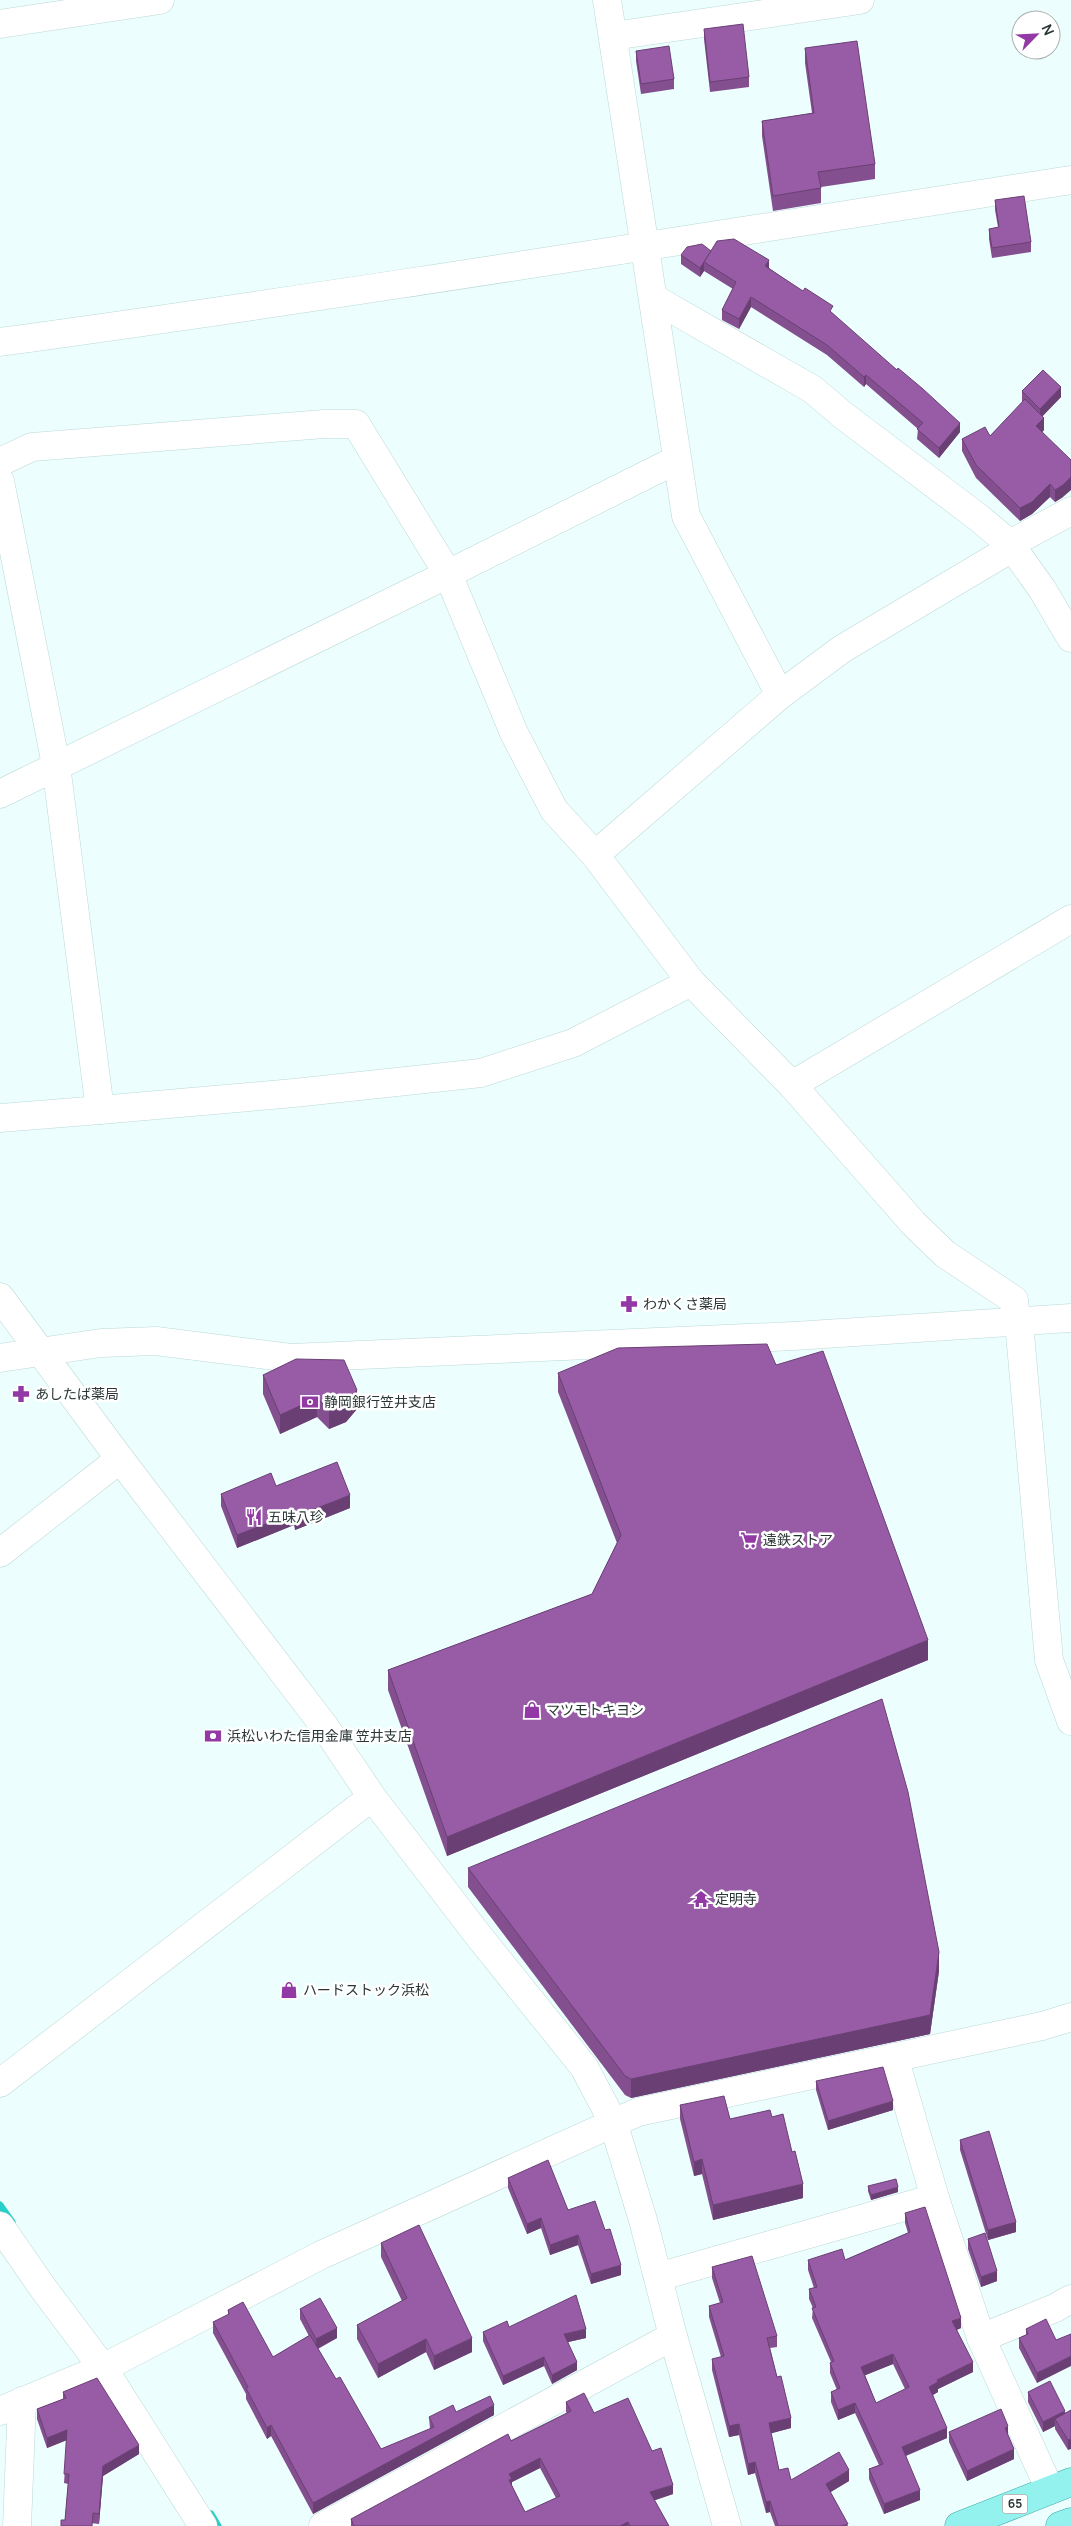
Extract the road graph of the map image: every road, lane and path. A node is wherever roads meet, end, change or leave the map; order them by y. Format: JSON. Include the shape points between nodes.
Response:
{"nodes":[{"id":1,"x":160,"y":0,"type":"edge"},
{"id":2,"x":607,"y":0,"type":"edge"},
{"id":3,"x":860,"y":0,"type":"edge"},
{"id":4,"x":0,"y":24,"type":"edge"},
{"id":5,"x":613,"y":36,"type":"junction"},
{"id":6,"x":1071,"y":180,"type":"edge"},
{"id":7,"x":643,"y":245,"type":"junction"},
{"id":8,"x":653,"y":298,"type":"junction"},
{"id":9,"x":0,"y":342,"type":"edge"},
{"id":10,"x":676,"y":460,"type":"junction"},
{"id":11,"x":0,"y":462,"type":"edge"},
{"id":12,"x":0,"y":480,"type":"edge"},
{"id":13,"x":1071,"y":511,"type":"edge"},
{"id":14,"x":1010,"y":544,"type":"junction"},
{"id":15,"x":448,"y":574,"type":"junction"},
{"id":16,"x":1071,"y":638,"type":"edge"},
{"id":17,"x":780,"y":695,"type":"junction"},
{"id":18,"x":56,"y":765,"type":"junction"},
{"id":19,"x":0,"y":794,"type":"edge"},
{"id":20,"x":595,"y":855,"type":"junction"},
{"id":21,"x":1071,"y":919,"type":"edge"},
{"id":22,"x":691,"y":982,"type":"junction"},
{"id":23,"x":792,"y":1085,"type":"junction"},
{"id":24,"x":100,"y":1110,"type":"junction"},
{"id":25,"x":0,"y":1118,"type":"edge"},
{"id":26,"x":0,"y":1297,"type":"edge"},
{"id":27,"x":1071,"y":1318,"type":"edge"},
{"id":28,"x":1018,"y":1322,"type":"junction"},
{"id":29,"x":41,"y":1351,"type":"junction"},
{"id":30,"x":0,"y":1358,"type":"edge"},
{"id":31,"x":120,"y":1459,"type":"junction"},
{"id":32,"x":0,"y":1553,"type":"edge"},
{"id":33,"x":1071,"y":1721,"type":"edge"},
{"id":34,"x":372,"y":1797,"type":"junction"},
{"id":35,"x":1071,"y":2018,"type":"edge"},
{"id":36,"x":894,"y":2057,"type":"junction"},
{"id":37,"x":0,"y":2083,"type":"edge"},
{"id":38,"x":613,"y":2122,"type":"junction"},
{"id":39,"x":935,"y":2198,"type":"junction"},
{"id":40,"x":0,"y":2226,"type":"edge"},
{"id":41,"x":658,"y":2277,"type":"junction"},
{"id":42,"x":1071,"y":2299,"type":"edge"},
{"id":43,"x":673,"y":2336,"type":"junction"},
{"id":44,"x":981,"y":2338,"type":"junction"},
{"id":45,"x":103,"y":2368,"type":"junction"},
{"id":46,"x":11,"y":2406,"type":"edge"},
{"id":47,"x":1061,"y":2486,"type":"edge"},
{"id":48,"x":16,"y":2526,"type":"edge"},
{"id":49,"x":203,"y":2526,"type":"edge"},
{"id":50,"x":323,"y":2526,"type":"edge"},
{"id":51,"x":727,"y":2526,"type":"edge"},
{"id":52,"x":959,"y":2526,"type":"edge"}],
"edges":[{"from":1,"to":4,"type":"street"},
{"from":2,"to":5,"type":"street"},
{"from":3,"to":5,"type":"street"},
{"from":5,"to":7,"type":"street"},
{"from":6,"to":7,"type":"street"},
{"from":7,"to":8,"type":"street"},
{"from":7,"to":9,"type":"street","via":[[404,284]]},
{"from":8,"to":10,"type":"street"},
{"from":8,"to":14,"type":"street","via":[[812,389]]},
{"from":10,"to":15,"type":"street"},
{"from":10,"to":17,"type":"street","via":[[686,516]]},
{"from":11,"to":15,"type":"street","via":[[32,447],[356,424]]},
{"from":12,"to":18,"type":"street"},
{"from":13,"to":14,"type":"street"},
{"from":14,"to":16,"type":"street"},
{"from":14,"to":17,"type":"street","via":[[1000,554],[842,649]]},
{"from":15,"to":18,"type":"street"},
{"from":15,"to":20,"type":"street","via":[[514,733],[554,810]]},
{"from":17,"to":20,"type":"street"},
{"from":18,"to":19,"type":"street"},
{"from":18,"to":24,"type":"street"},
{"from":20,"to":22,"type":"street"},
{"from":21,"to":23,"type":"street"},
{"from":22,"to":23,"type":"street"},
{"from":22,"to":24,"type":"street","via":[[573,1043],[481,1073]]},
{"from":23,"to":28,"type":"street","via":[[914,1224],[945,1254],[1014,1300]]},
{"from":24,"to":25,"type":"street"},
{"from":26,"to":29,"type":"street"},
{"from":27,"to":28,"type":"street"},
{"from":28,"to":29,"type":"street","via":[[794,1336],[291,1358],[156,1341],[100,1343]]},
{"from":28,"to":33,"type":"street","via":[[1049,1660]]},
{"from":29,"to":30,"type":"street"},
{"from":29,"to":31,"type":"street"},
{"from":31,"to":32,"type":"street"},
{"from":31,"to":34,"type":"street","via":[[325,1726]]},
{"from":34,"to":37,"type":"street"},
{"from":34,"to":38,"type":"street","via":[[584,2067]]},
{"from":35,"to":36,"type":"street"},
{"from":36,"to":38,"type":"street","via":[[638,2112]]},
{"from":36,"to":39,"type":"street"},
{"from":38,"to":41,"type":"street"},
{"from":38,"to":45,"type":"street","via":[[321,2255]]},
{"from":39,"to":41,"type":"street"},
{"from":39,"to":44,"type":"street"},
{"from":40,"to":45,"type":"street"},
{"from":41,"to":43,"type":"street"},
{"from":42,"to":44,"type":"street"},
{"from":43,"to":50,"type":"street"},
{"from":43,"to":51,"type":"street"},
{"from":44,"to":47,"type":"street"},
{"from":45,"to":46,"type":"street"},
{"from":45,"to":49,"type":"street"},
{"from":46,"to":48,"type":"street"},
{"from":47,"to":52,"type":"main road","number":"65"}]}
